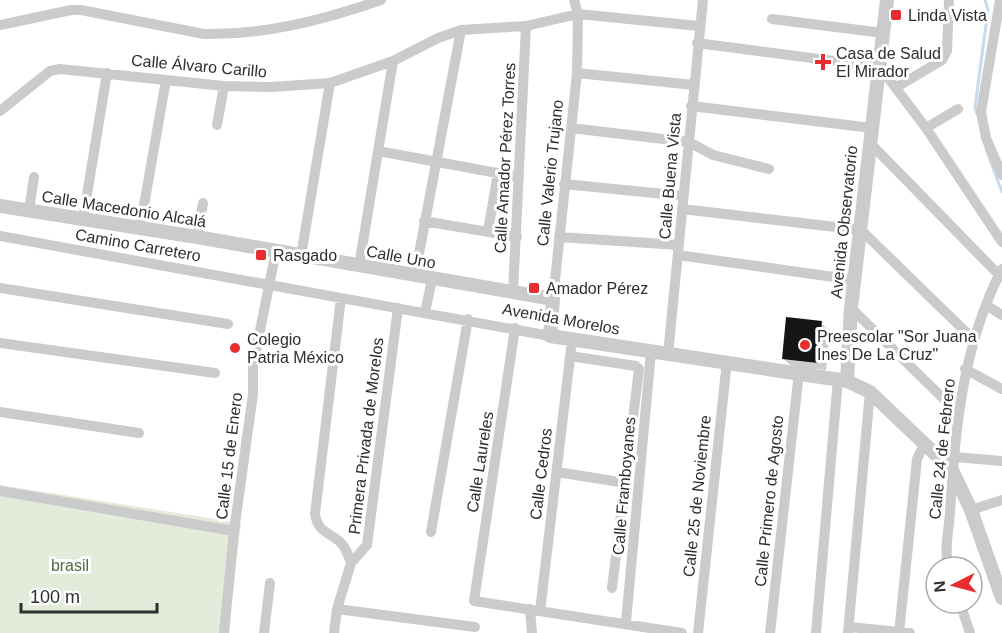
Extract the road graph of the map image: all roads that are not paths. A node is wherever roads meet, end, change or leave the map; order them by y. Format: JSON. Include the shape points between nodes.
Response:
{"nodes":[{"id":1,"x":381,"y":0,"type":"edge"},
{"id":2,"x":574,"y":0,"type":"edge"},
{"id":3,"x":703,"y":0,"type":"edge"},
{"id":4,"x":887,"y":0,"type":"edge"},
{"id":5,"x":949,"y":0,"type":"edge"},
{"id":6,"x":1000,"y":0,"type":"edge"},
{"id":7,"x":578,"y":14,"type":"junction"},
{"id":8,"x":772,"y":20,"type":"dead end"},
{"id":9,"x":0,"y":25,"type":"edge"},
{"id":10,"x":526,"y":26,"type":"junction"},
{"id":11,"x":699,"y":26,"type":"junction"},
{"id":12,"x":461,"y":30,"type":"junction"},
{"id":13,"x":883,"y":33,"type":"junction"},
{"id":14,"x":697,"y":43,"type":"junction"},
{"id":15,"x":393,"y":61,"type":"junction"},
{"id":16,"x":880,"y":67,"type":"junction"},
{"id":17,"x":107,"y":73,"type":"junction"},
{"id":18,"x":577,"y":73,"type":"junction"},
{"id":19,"x":166,"y":80,"type":"junction"},
{"id":20,"x":330,"y":83,"type":"junction"},
{"id":21,"x":693,"y":85,"type":"junction"},
{"id":22,"x":224,"y":86,"type":"junction"},
{"id":23,"x":897,"y":87,"type":"junction"},
{"id":24,"x":692,"y":106,"type":"junction"},
{"id":25,"x":958,"y":109,"type":"dead end"},
{"id":26,"x":0,"y":111,"type":"edge"},
{"id":27,"x":217,"y":124,"type":"dead end"},
{"id":28,"x":571,"y":128,"type":"junction"},
{"id":29,"x":872,"y":128,"type":"junction"},
{"id":30,"x":926,"y":128,"type":"junction"},
{"id":31,"x":689,"y":142,"type":"junction"},
{"id":32,"x":870,"y":143,"type":"junction"},
{"id":33,"x":378,"y":151,"type":"junction"},
{"id":34,"x":434,"y":161,"type":"junction"},
{"id":35,"x":770,"y":169,"type":"dead end"},
{"id":36,"x":498,"y":172,"type":"junction"},
{"id":37,"x":1002,"y":175,"type":"edge"},
{"id":38,"x":34,"y":177,"type":"dead end"},
{"id":39,"x":519,"y":177,"type":"junction"},
{"id":40,"x":564,"y":184,"type":"junction"},
{"id":41,"x":684,"y":196,"type":"junction"},
{"id":42,"x":203,"y":203,"type":"dead end"},
{"id":43,"x":0,"y":206,"type":"edge"},
{"id":44,"x":682,"y":209,"type":"junction"},
{"id":45,"x":29,"y":211,"type":"junction"},
{"id":46,"x":82,"y":219,"type":"junction"},
{"id":47,"x":424,"y":221,"type":"junction"},
{"id":48,"x":140,"y":228,"type":"junction"},
{"id":49,"x":861,"y":230,"type":"junction"},
{"id":50,"x":488,"y":231,"type":"junction"},
{"id":51,"x":0,"y":236,"type":"edge"},
{"id":52,"x":196,"y":237,"type":"junction"},
{"id":53,"x":517,"y":237,"type":"junction"},
{"id":54,"x":559,"y":237,"type":"junction"},
{"id":55,"x":1002,"y":242,"type":"edge"},
{"id":56,"x":244,"y":245,"type":"joint"},
{"id":57,"x":679,"y":250,"type":"junction"},
{"id":58,"x":276,"y":251,"type":"junction"},
{"id":59,"x":301,"y":256,"type":"junction"},
{"id":60,"x":359,"y":266,"type":"junction"},
{"id":61,"x":1000,"y":272,"type":"edge"},
{"id":62,"x":415,"y":276,"type":"junction"},
{"id":63,"x":432,"y":279,"type":"junction"},
{"id":64,"x":855,"y":280,"type":"junction"},
{"id":65,"x":271,"y":283,"type":"junction"},
{"id":66,"x":0,"y":288,"type":"edge"},
{"id":67,"x":513,"y":292,"type":"junction"},
{"id":68,"x":341,"y":298,"type":"junction"},
{"id":69,"x":553,"y":299,"type":"junction"},
{"id":70,"x":986,"y":305,"type":"junction"},
{"id":71,"x":398,"y":308,"type":"junction"},
{"id":72,"x":851,"y":308,"type":"junction"},
{"id":73,"x":425,"y":313,"type":"junction"},
{"id":74,"x":1002,"y":315,"type":"edge"},
{"id":75,"x":468,"y":319,"type":"junction"},
{"id":76,"x":228,"y":324,"type":"dead end"},
{"id":77,"x":516,"y":328,"type":"junction"},
{"id":78,"x":550,"y":336,"type":"junction"},
{"id":79,"x":973,"y":339,"type":"junction"},
{"id":80,"x":572,"y":340,"type":"junction"},
{"id":81,"x":0,"y":343,"type":"edge"},
{"id":82,"x":651,"y":352,"type":"junction"},
{"id":83,"x":668,"y":354,"type":"junction"},
{"id":84,"x":570,"y":356,"type":"junction"},
{"id":85,"x":727,"y":361,"type":"junction"},
{"id":86,"x":965,"y":369,"type":"junction"},
{"id":87,"x":799,"y":372,"type":"junction"},
{"id":88,"x":215,"y":373,"type":"dead end"},
{"id":89,"x":843,"y":380,"type":"junction"},
{"id":90,"x":1002,"y":389,"type":"edge"},
{"id":91,"x":870,"y":392,"type":"junction"},
{"id":92,"x":0,"y":412,"type":"edge"},
{"id":93,"x":959,"y":414,"type":"junction"},
{"id":94,"x":139,"y":433,"type":"dead end"},
{"id":95,"x":924,"y":444,"type":"junction"},
{"id":96,"x":1002,"y":461,"type":"edge"},
{"id":97,"x":954,"y":464,"type":"junction"},
{"id":98,"x":556,"y":472,"type":"junction"},
{"id":99,"x":626,"y":483,"type":"junction"},
{"id":100,"x":0,"y":491,"type":"edge"},
{"id":101,"x":1002,"y":500,"type":"edge"},
{"id":102,"x":971,"y":510,"type":"junction"},
{"id":103,"x":234,"y":531,"type":"junction"},
{"id":104,"x":431,"y":532,"type":"dead end"},
{"id":105,"x":949,"y":555,"type":"edge"},
{"id":106,"x":351,"y":563,"type":"junction"},
{"id":107,"x":999,"y":575,"type":"edge"},
{"id":108,"x":270,"y":584,"type":"dead end"},
{"id":109,"x":612,"y":588,"type":"dead end"},
{"id":110,"x":1002,"y":598,"type":"edge"},
{"id":111,"x":337,"y":609,"type":"junction"},
{"id":112,"x":535,"y":610,"type":"junction"},
{"id":113,"x":964,"y":615,"type":"edge"},
{"id":114,"x":621,"y":622,"type":"junction"},
{"id":115,"x":475,"y":627,"type":"dead end"},
{"id":116,"x":437,"y":628,"type":"edge"},
{"id":117,"x":848,"y":630,"type":"edge"},
{"id":118,"x":224,"y":633,"type":"edge"},
{"id":119,"x":264,"y":633,"type":"edge"},
{"id":120,"x":334,"y":633,"type":"edge"},
{"id":121,"x":532,"y":633,"type":"edge"},
{"id":122,"x":616,"y":633,"type":"edge"},
{"id":123,"x":682,"y":633,"type":"edge"},
{"id":124,"x":698,"y":633,"type":"edge"},
{"id":125,"x":770,"y":633,"type":"edge"},
{"id":126,"x":816,"y":633,"type":"edge"},
{"id":127,"x":903,"y":633,"type":"edge"},
{"id":128,"x":970,"y":633,"type":"edge"}],
"edges":[{"from":1,"to":9,"type":"street","via":[[283,28],[222,34],[204,34],[81,10]]},
{"from":2,"to":7,"type":"street","name":"Calle Valerio Trujano"},
{"from":3,"to":11,"type":"street","name":"Calle Buena Vista"},
{"from":4,"to":13,"type":"street","name":"Avenida Observatorio"},
{"from":5,"to":23,"type":"street","via":[[947,51],[942,60]]},
{"from":6,"to":37,"type":"street","via":[[981,112],[986,138]]},
{"from":7,"to":10,"type":"street","name":"Calle Álvaro Carillo"},
{"from":7,"to":11,"type":"street","name":"Calle Álvaro Carillo"},
{"from":7,"to":18,"type":"street","name":"Calle Valerio Trujano"},
{"from":8,"to":13,"type":"street"},
{"from":10,"to":12,"type":"street","name":"Calle Álvaro Carillo"},
{"from":10,"to":39,"type":"street","name":"Calle Amador Pérez Torres"},
{"from":11,"to":14,"type":"street","name":"Calle Buena Vista"},
{"from":12,"to":15,"type":"street","name":"Calle Álvaro Carillo"},
{"from":12,"to":34,"type":"street"},
{"from":13,"to":16,"type":"street","name":"Avenida Observatorio"},
{"from":14,"to":16,"type":"street"},
{"from":14,"to":21,"type":"street","name":"Calle Buena Vista"},
{"from":15,"to":20,"type":"street","name":"Calle Álvaro Carillo"},
{"from":15,"to":33,"type":"street"},
{"from":16,"to":23,"type":"street"},
{"from":16,"to":29,"type":"street","name":"Avenida Observatorio"},
{"from":17,"to":19,"type":"street","name":"Calle Álvaro Carillo"},
{"from":17,"to":26,"type":"street","name":"Calle Álvaro Carillo","via":[[50,71]]},
{"from":17,"to":46,"type":"street"},
{"from":18,"to":21,"type":"street"},
{"from":18,"to":28,"type":"street","name":"Calle Valerio Trujano"},
{"from":19,"to":22,"type":"street","name":"Calle Álvaro Carillo"},
{"from":19,"to":48,"type":"street"},
{"from":20,"to":22,"type":"street","name":"Calle Álvaro Carillo"},
{"from":20,"to":59,"type":"street"},
{"from":21,"to":24,"type":"street","name":"Calle Buena Vista"},
{"from":22,"to":27,"type":"street"},
{"from":23,"to":30,"type":"street"},
{"from":24,"to":29,"type":"street"},
{"from":24,"to":31,"type":"street","name":"Calle Buena Vista"},
{"from":25,"to":30,"type":"street"},
{"from":28,"to":31,"type":"street"},
{"from":28,"to":40,"type":"street","name":"Calle Valerio Trujano"},
{"from":29,"to":32,"type":"street","name":"Avenida Observatorio"},
{"from":30,"to":55,"type":"street"},
{"from":31,"to":35,"type":"street","via":[[712,155]]},
{"from":31,"to":41,"type":"street","name":"Calle Buena Vista"},
{"from":32,"to":49,"type":"street","name":"Avenida Observatorio"},
{"from":32,"to":61,"type":"street"},
{"from":33,"to":34,"type":"street"},
{"from":33,"to":60,"type":"street"},
{"from":34,"to":36,"type":"street"},
{"from":34,"to":47,"type":"street"},
{"from":36,"to":39,"type":"street"},
{"from":36,"to":50,"type":"street"},
{"from":38,"to":45,"type":"street"},
{"from":39,"to":53,"type":"street","name":"Calle Amador Pérez Torres"},
{"from":40,"to":41,"type":"street"},
{"from":40,"to":54,"type":"street","name":"Calle Valerio Trujano"},
{"from":41,"to":44,"type":"street","name":"Calle Buena Vista"},
{"from":42,"to":52,"type":"street"},
{"from":43,"to":45,"type":"street","name":"Calle Macedonio Alcalá"},
{"from":44,"to":49,"type":"street"},
{"from":44,"to":57,"type":"street","name":"Calle Buena Vista"},
{"from":45,"to":46,"type":"street","name":"Calle Macedonio Alcalá"},
{"from":46,"to":48,"type":"street","name":"Calle Macedonio Alcalá"},
{"from":47,"to":50,"type":"street"},
{"from":47,"to":62,"type":"street"},
{"from":48,"to":52,"type":"street","name":"Calle Macedonio Alcalá"},
{"from":49,"to":64,"type":"street","name":"Avenida Observatorio"},
{"from":49,"to":79,"type":"street"},
{"from":50,"to":53,"type":"street"},
{"from":51,"to":65,"type":"street","name":"Camino Carretero"},
{"from":52,"to":56,"type":"street","name":"Calle Macedonio Alcalá"},
{"from":53,"to":67,"type":"street","name":"Calle Amador Pérez Torres"},
{"from":54,"to":57,"type":"street"},
{"from":54,"to":69,"type":"street","name":"Calle Valerio Trujano"},
{"from":56,"to":58,"type":"street","name":"Calle Uno"},
{"from":57,"to":64,"type":"street"},
{"from":57,"to":83,"type":"street","name":"Calle Buena Vista"},
{"from":58,"to":59,"type":"street","name":"Calle Uno"},
{"from":58,"to":65,"type":"street","name":"Calle 15 de Enero"},
{"from":59,"to":60,"type":"street","name":"Calle Uno"},
{"from":60,"to":62,"type":"street","name":"Calle Uno"},
{"from":61,"to":70,"type":"street","name":"Calle 24 de Febrero"},
{"from":62,"to":63,"type":"street","name":"Calle Uno"},
{"from":63,"to":67,"type":"street","name":"Calle Uno"},
{"from":63,"to":73,"type":"street"},
{"from":64,"to":72,"type":"street","name":"Avenida Observatorio"},
{"from":65,"to":68,"type":"street","name":"Avenida Morelos"},
{"from":65,"to":103,"type":"street","name":"Calle 15 de Enero","via":[[254,365]]},
{"from":66,"to":76,"type":"street"},
{"from":67,"to":69,"type":"street","name":"Calle Uno"},
{"from":68,"to":71,"type":"street","name":"Avenida Morelos"},
{"from":68,"to":106,"type":"street","via":[[315,514],[316,524],[339,541]]},
{"from":69,"to":78,"type":"street","name":"Calle Valerio Trujano"},
{"from":70,"to":74,"type":"street"},
{"from":70,"to":79,"type":"street","name":"Calle 24 de Febrero"},
{"from":71,"to":73,"type":"street","name":"Avenida Morelos"},
{"from":71,"to":106,"type":"street","name":"Primera Privada de Morelos","via":[[367,545]]},
{"from":72,"to":89,"type":"street","name":"Avenida Observatorio"},
{"from":72,"to":93,"type":"street"},
{"from":73,"to":75,"type":"street","name":"Avenida Morelos"},
{"from":75,"to":77,"type":"street","name":"Avenida Morelos"},
{"from":75,"to":104,"type":"street"},
{"from":77,"to":78,"type":"street","name":"Avenida Morelos"},
{"from":77,"to":112,"type":"street","name":"Calle Laureles","via":[[474,601]]},
{"from":78,"to":80,"type":"street","name":"Avenida Morelos"},
{"from":79,"to":86,"type":"street","name":"Calle 24 de Febrero"},
{"from":80,"to":82,"type":"street","name":"Avenida Morelos"},
{"from":80,"to":84,"type":"street","name":"Calle Cedros"},
{"from":81,"to":88,"type":"street"},
{"from":82,"to":83,"type":"street","name":"Avenida Morelos"},
{"from":82,"to":114,"type":"street","name":"Calle Framboyanes"},
{"from":83,"to":85,"type":"street","name":"Avenida Morelos"},
{"from":84,"to":98,"type":"street","name":"Calle Cedros"},
{"from":84,"to":99,"type":"street","via":[[639,369]]},
{"from":85,"to":87,"type":"street","name":"Avenida Morelos"},
{"from":85,"to":124,"type":"street","name":"Calle 25 de Noviembre"},
{"from":86,"to":90,"type":"street"},
{"from":86,"to":93,"type":"street","name":"Calle 24 de Febrero"},
{"from":87,"to":89,"type":"street","name":"Avenida Morelos"},
{"from":87,"to":125,"type":"street","name":"Calle Primero de Agosto"},
{"from":89,"to":91,"type":"street","name":"Avenida Morelos"},
{"from":89,"to":126,"type":"street"},
{"from":91,"to":95,"type":"street","name":"Avenida Morelos"},
{"from":91,"to":117,"type":"street"},
{"from":92,"to":94,"type":"street"},
{"from":93,"to":97,"type":"street","name":"Calle 24 de Febrero"},
{"from":95,"to":97,"type":"street","name":"Avenida Morelos"},
{"from":95,"to":127,"type":"street","via":[[917,459]]},
{"from":96,"to":97,"type":"street"},
{"from":97,"to":102,"type":"street"},
{"from":97,"to":105,"type":"street","name":"Calle 24 de Febrero"},
{"from":98,"to":99,"type":"street"},
{"from":98,"to":112,"type":"street","name":"Calle Cedros"},
{"from":99,"to":109,"type":"street"},
{"from":100,"to":103,"type":"street"},
{"from":101,"to":102,"type":"street"},
{"from":102,"to":107,"type":"street"},
{"from":103,"to":118,"type":"street","name":"Calle 15 de Enero"},
{"from":106,"to":111,"type":"street","name":"Primera Privada de Morelos"},
{"from":107,"to":110,"type":"street"},
{"from":108,"to":119,"type":"street"},
{"from":111,"to":116,"type":"street"},
{"from":111,"to":120,"type":"street","name":"Primera Privada de Morelos"},
{"from":112,"to":114,"type":"street"},
{"from":112,"to":121,"type":"street","name":"Calle Cedros"},
{"from":113,"to":128,"type":"street"},
{"from":114,"to":122,"type":"street","name":"Calle Framboyanes"},
{"from":114,"to":123,"type":"street"},
{"from":115,"to":116,"type":"street"},
{"from":117,"to":127,"type":"street"}]}
